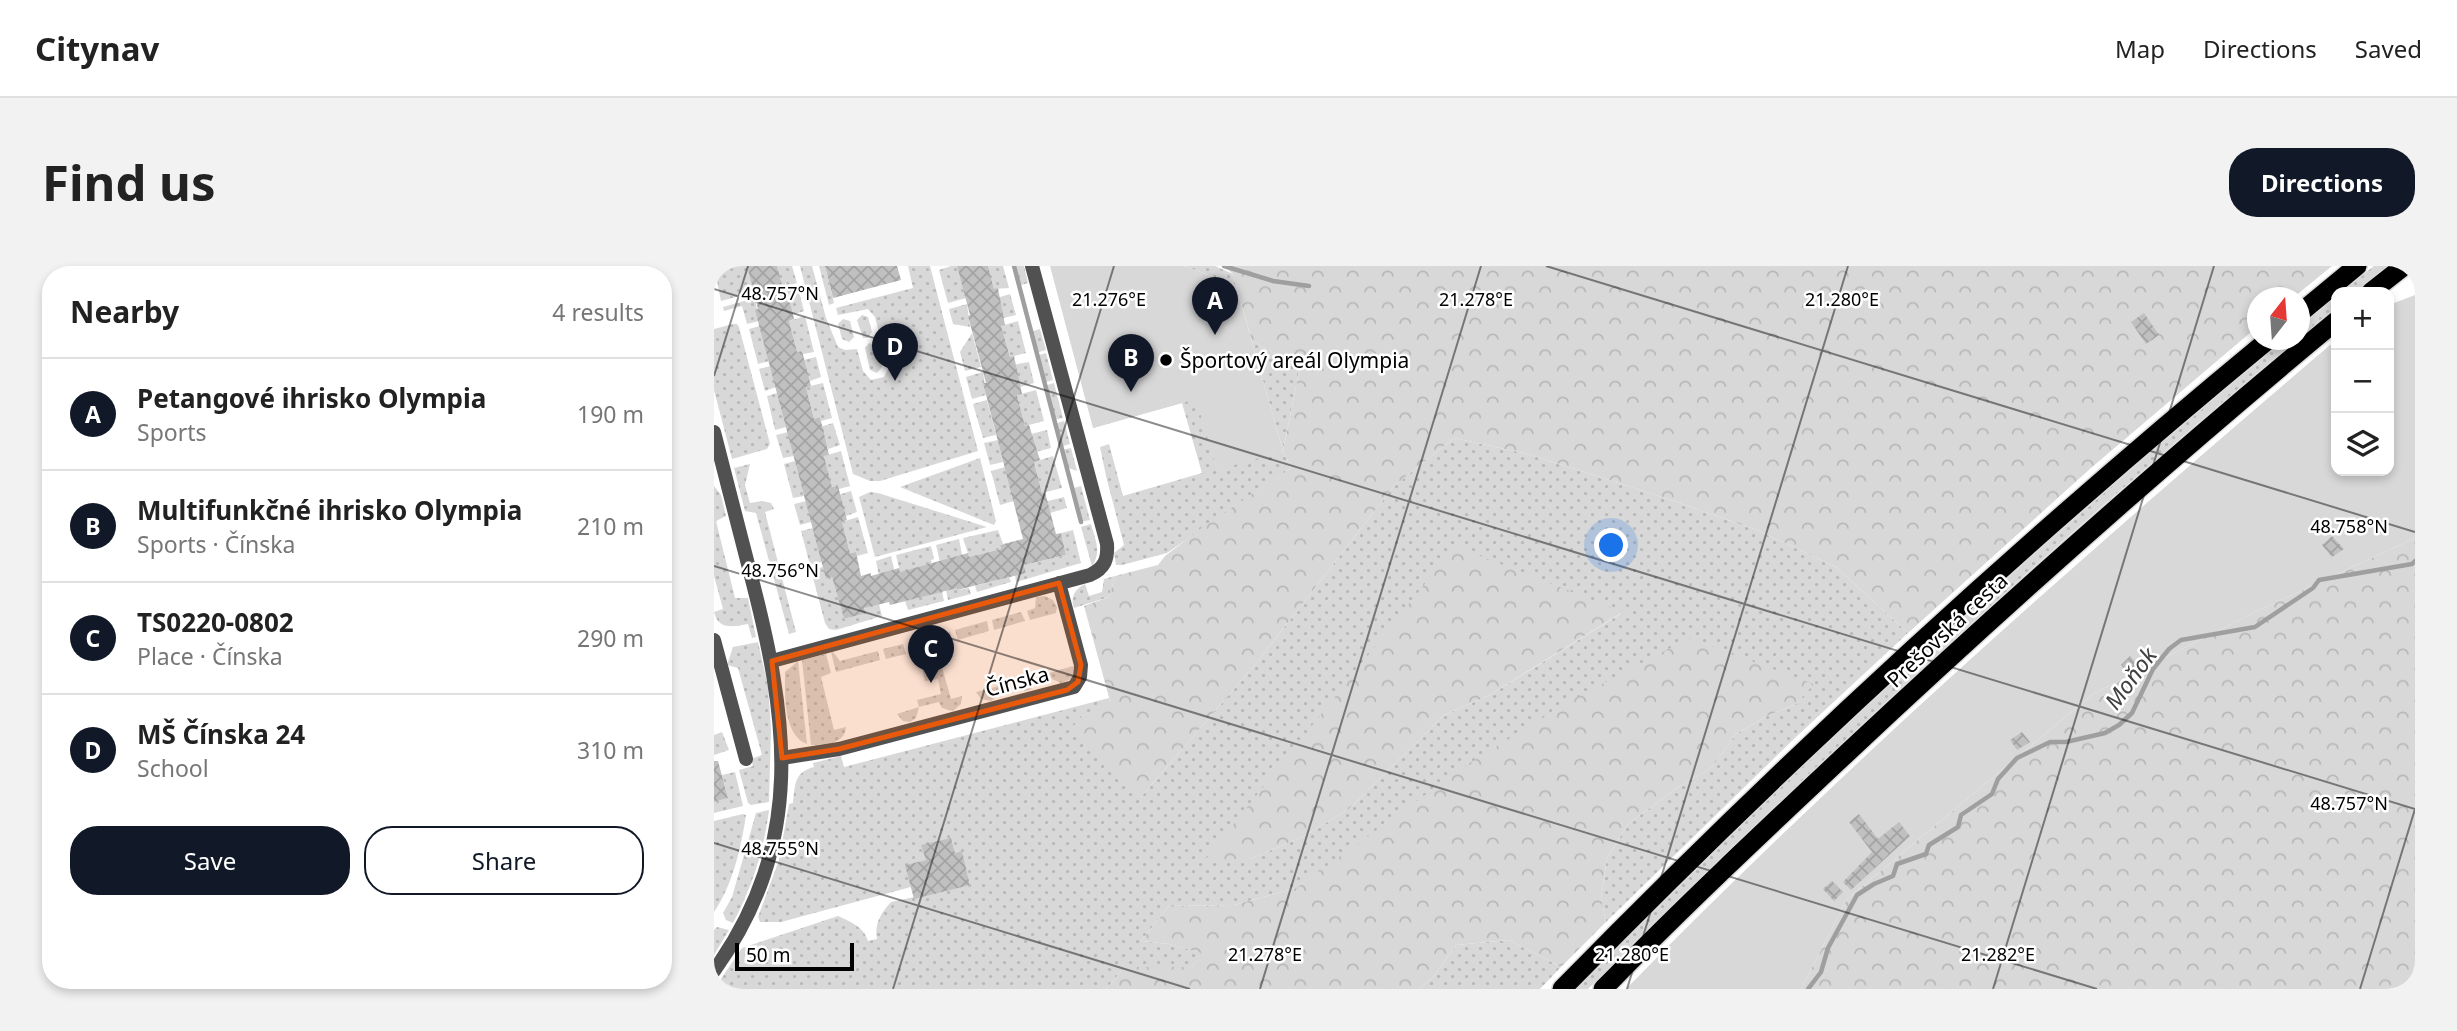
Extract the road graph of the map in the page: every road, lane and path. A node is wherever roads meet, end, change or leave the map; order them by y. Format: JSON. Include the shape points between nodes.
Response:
{"nodes":[{"id":1,"x":1032,"y":266,"type":"edge"},
{"id":2,"x":2357,"y":266,"type":"edge"},
{"id":3,"x":2404,"y":266,"type":"edge"},
{"id":4,"x":2377,"y":287,"type":"edge"},
{"id":5,"x":2310,"y":305,"type":"edge"},
{"id":6,"x":2331,"y":325,"type":"edge"},
{"id":7,"x":2256,"y":350,"type":"edge"},
{"id":8,"x":714,"y":432,"type":"edge"},
{"id":9,"x":719,"y":468,"type":"edge"},
{"id":10,"x":1059,"y":583,"type":"junction"},
{"id":11,"x":714,"y":640,"type":"edge"},
{"id":12,"x":772,"y":661,"type":"junction"},
{"id":13,"x":782,"y":758,"type":"junction"},
{"id":14,"x":746,"y":759,"type":"dead end"},
{"id":15,"x":714,"y":971,"type":"edge"},
{"id":16,"x":1562,"y":989,"type":"edge"},
{"id":17,"x":1603,"y":989,"type":"edge"}],
"edges":[{"from":1,"to":10,"type":"street","via":[[1107,544],[1101,569]]},
{"from":2,"to":5,"type":"highway"},
{"from":3,"to":4,"type":"highway"},
{"from":6,"to":17,"type":"highway","name":"Prešovská cesta","via":[[2223,414],[1955,652]]},
{"from":7,"to":16,"type":"highway","name":"Prešovská cesta","via":[[2054,523],[1883,678]]},
{"from":8,"to":9,"type":"street"},
{"from":9,"to":12,"type":"street"},
{"from":10,"to":12,"type":"street"},
{"from":10,"to":13,"type":"street","name":"Čínska","via":[[1081,665],[1074,687],[839,749]]},
{"from":11,"to":14,"type":"street"},
{"from":12,"to":13,"type":"street"},
{"from":13,"to":15,"type":"street","via":[[781,803],[768,867],[745,921]]}]}
